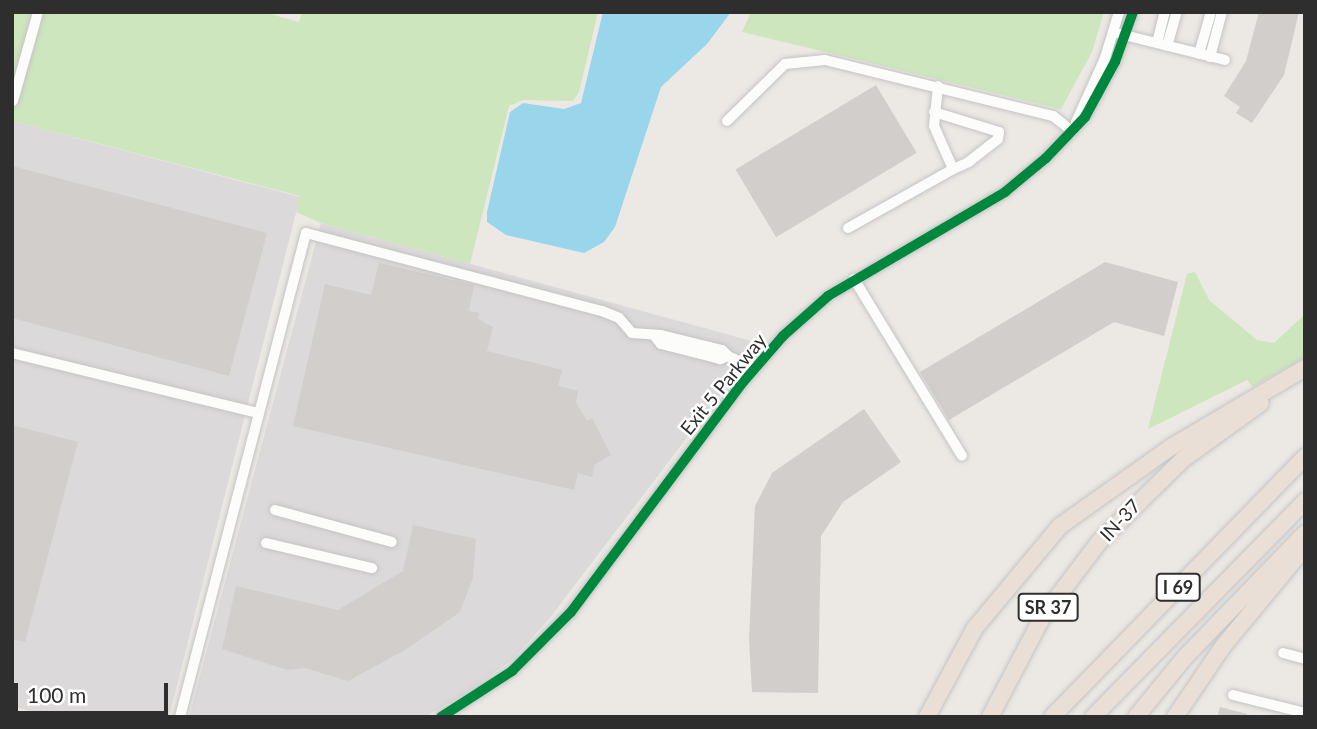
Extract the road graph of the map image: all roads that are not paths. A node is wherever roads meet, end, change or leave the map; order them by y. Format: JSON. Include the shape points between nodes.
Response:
{"nodes":[{"id":1,"x":38,"y":12,"type":"edge"},
{"id":2,"x":1119,"y":12,"type":"edge"},
{"id":3,"x":1133,"y":12,"type":"edge"},
{"id":4,"x":1165,"y":12,"type":"edge"},
{"id":5,"x":1177,"y":12,"type":"edge"},
{"id":6,"x":1206,"y":12,"type":"edge"},
{"id":7,"x":1211,"y":12,"type":"edge"},
{"id":8,"x":1220,"y":12,"type":"edge"},
{"id":9,"x":1114,"y":33,"type":"junction"},
{"id":10,"x":1126,"y":36,"type":"junction"},
{"id":11,"x":1162,"y":45,"type":"junction"},
{"id":12,"x":1202,"y":55,"type":"junction"},
{"id":13,"x":1225,"y":60,"type":"dead end"},
{"id":14,"x":939,"y":86,"type":"junction"},
{"id":15,"x":12,"y":101,"type":"edge"},
{"id":16,"x":934,"y":112,"type":"junction"},
{"id":17,"x":727,"y":121,"type":"dead end"},
{"id":18,"x":1074,"y":126,"type":"junction"},
{"id":19,"x":953,"y":169,"type":"junction"},
{"id":20,"x":848,"y":228,"type":"dead end"},
{"id":21,"x":854,"y":279,"type":"junction"},
{"id":22,"x":12,"y":353,"type":"edge"},
{"id":23,"x":755,"y":368,"type":"junction"},
{"id":24,"x":1305,"y":371,"type":"edge"},
{"id":25,"x":259,"y":413,"type":"junction"},
{"id":26,"x":962,"y":456,"type":"dead end"},
{"id":27,"x":1305,"y":457,"type":"edge"},
{"id":28,"x":1305,"y":501,"type":"edge"},
{"id":29,"x":275,"y":510,"type":"dead end"},
{"id":30,"x":1305,"y":533,"type":"edge"},
{"id":31,"x":393,"y":542,"type":"dead end"},
{"id":32,"x":267,"y":543,"type":"dead end"},
{"id":33,"x":1305,"y":547,"type":"edge"},
{"id":34,"x":372,"y":568,"type":"dead end"},
{"id":35,"x":1283,"y":653,"type":"dead end"},
{"id":36,"x":1305,"y":659,"type":"edge"},
{"id":37,"x":1233,"y":695,"type":"dead end"},
{"id":38,"x":1305,"y":713,"type":"edge"},
{"id":39,"x":990,"y":716,"type":"edge"},
{"id":40,"x":180,"y":717,"type":"edge"},
{"id":41,"x":441,"y":717,"type":"edge"},
{"id":42,"x":927,"y":717,"type":"edge"},
{"id":43,"x":1052,"y":717,"type":"edge"},
{"id":44,"x":1093,"y":717,"type":"edge"},
{"id":45,"x":1136,"y":717,"type":"edge"},
{"id":46,"x":1175,"y":717,"type":"edge"}],
"edges":[{"from":1,"to":15,"type":"street"},
{"from":2,"to":9,"type":"street","name":"Exit 5 Parkway"},
{"from":3,"to":10,"type":"street","name":"Exit 5 Parkway"},
{"from":4,"to":11,"type":"street"},
{"from":5,"to":11,"type":"street"},
{"from":6,"to":12,"type":"street"},
{"from":7,"to":12,"type":"street"},
{"from":8,"to":12,"type":"street"},
{"from":9,"to":10,"type":"street"},
{"from":9,"to":18,"type":"street","name":"Exit 5 Parkway"},
{"from":10,"to":11,"type":"street"},
{"from":10,"to":18,"type":"street","name":"Exit 5 Parkway","via":[[1097,97]]},
{"from":11,"to":12,"type":"street"},
{"from":12,"to":13,"type":"street"},
{"from":14,"to":16,"type":"street"},
{"from":14,"to":17,"type":"street","via":[[825,60],[785,64]]},
{"from":14,"to":18,"type":"street","via":[[1053,116]]},
{"from":16,"to":19,"type":"street","via":[[934,127]]},
{"from":16,"to":19,"type":"street","via":[[999,132],[998,139]]},
{"from":18,"to":21,"type":"street","name":"Exit 5 Parkway","via":[[1005,192]]},
{"from":19,"to":20,"type":"street"},
{"from":21,"to":23,"type":"street","name":"Exit 5 Parkway","via":[[783,337]]},
{"from":21,"to":26,"type":"street"},
{"from":22,"to":25,"type":"street"},
{"from":23,"to":25,"type":"street","via":[[727,356],[720,359],[632,333],[618,318],[601,311],[306,233]]},
{"from":23,"to":41,"type":"street","name":"Exit 5 Parkway","via":[[571,612],[512,671]]},
{"from":24,"to":39,"type":"highway","name":"IN-37","number":"SR 37","via":[[1181,460],[1100,541],[1043,616]]},
{"from":24,"to":42,"type":"highway","via":[[1161,453],[1060,526],[975,628]]},
{"from":25,"to":40,"type":"street"},
{"from":27,"to":43,"type":"highway","number":"I 69"},
{"from":28,"to":44,"type":"highway","number":"I 69"},
{"from":29,"to":31,"type":"street"},
{"from":30,"to":45,"type":"highway","via":[[1186,656]]},
{"from":32,"to":34,"type":"street"},
{"from":33,"to":46,"type":"highway","via":[[1224,645]]},
{"from":35,"to":36,"type":"street"},
{"from":37,"to":38,"type":"street"}]}
